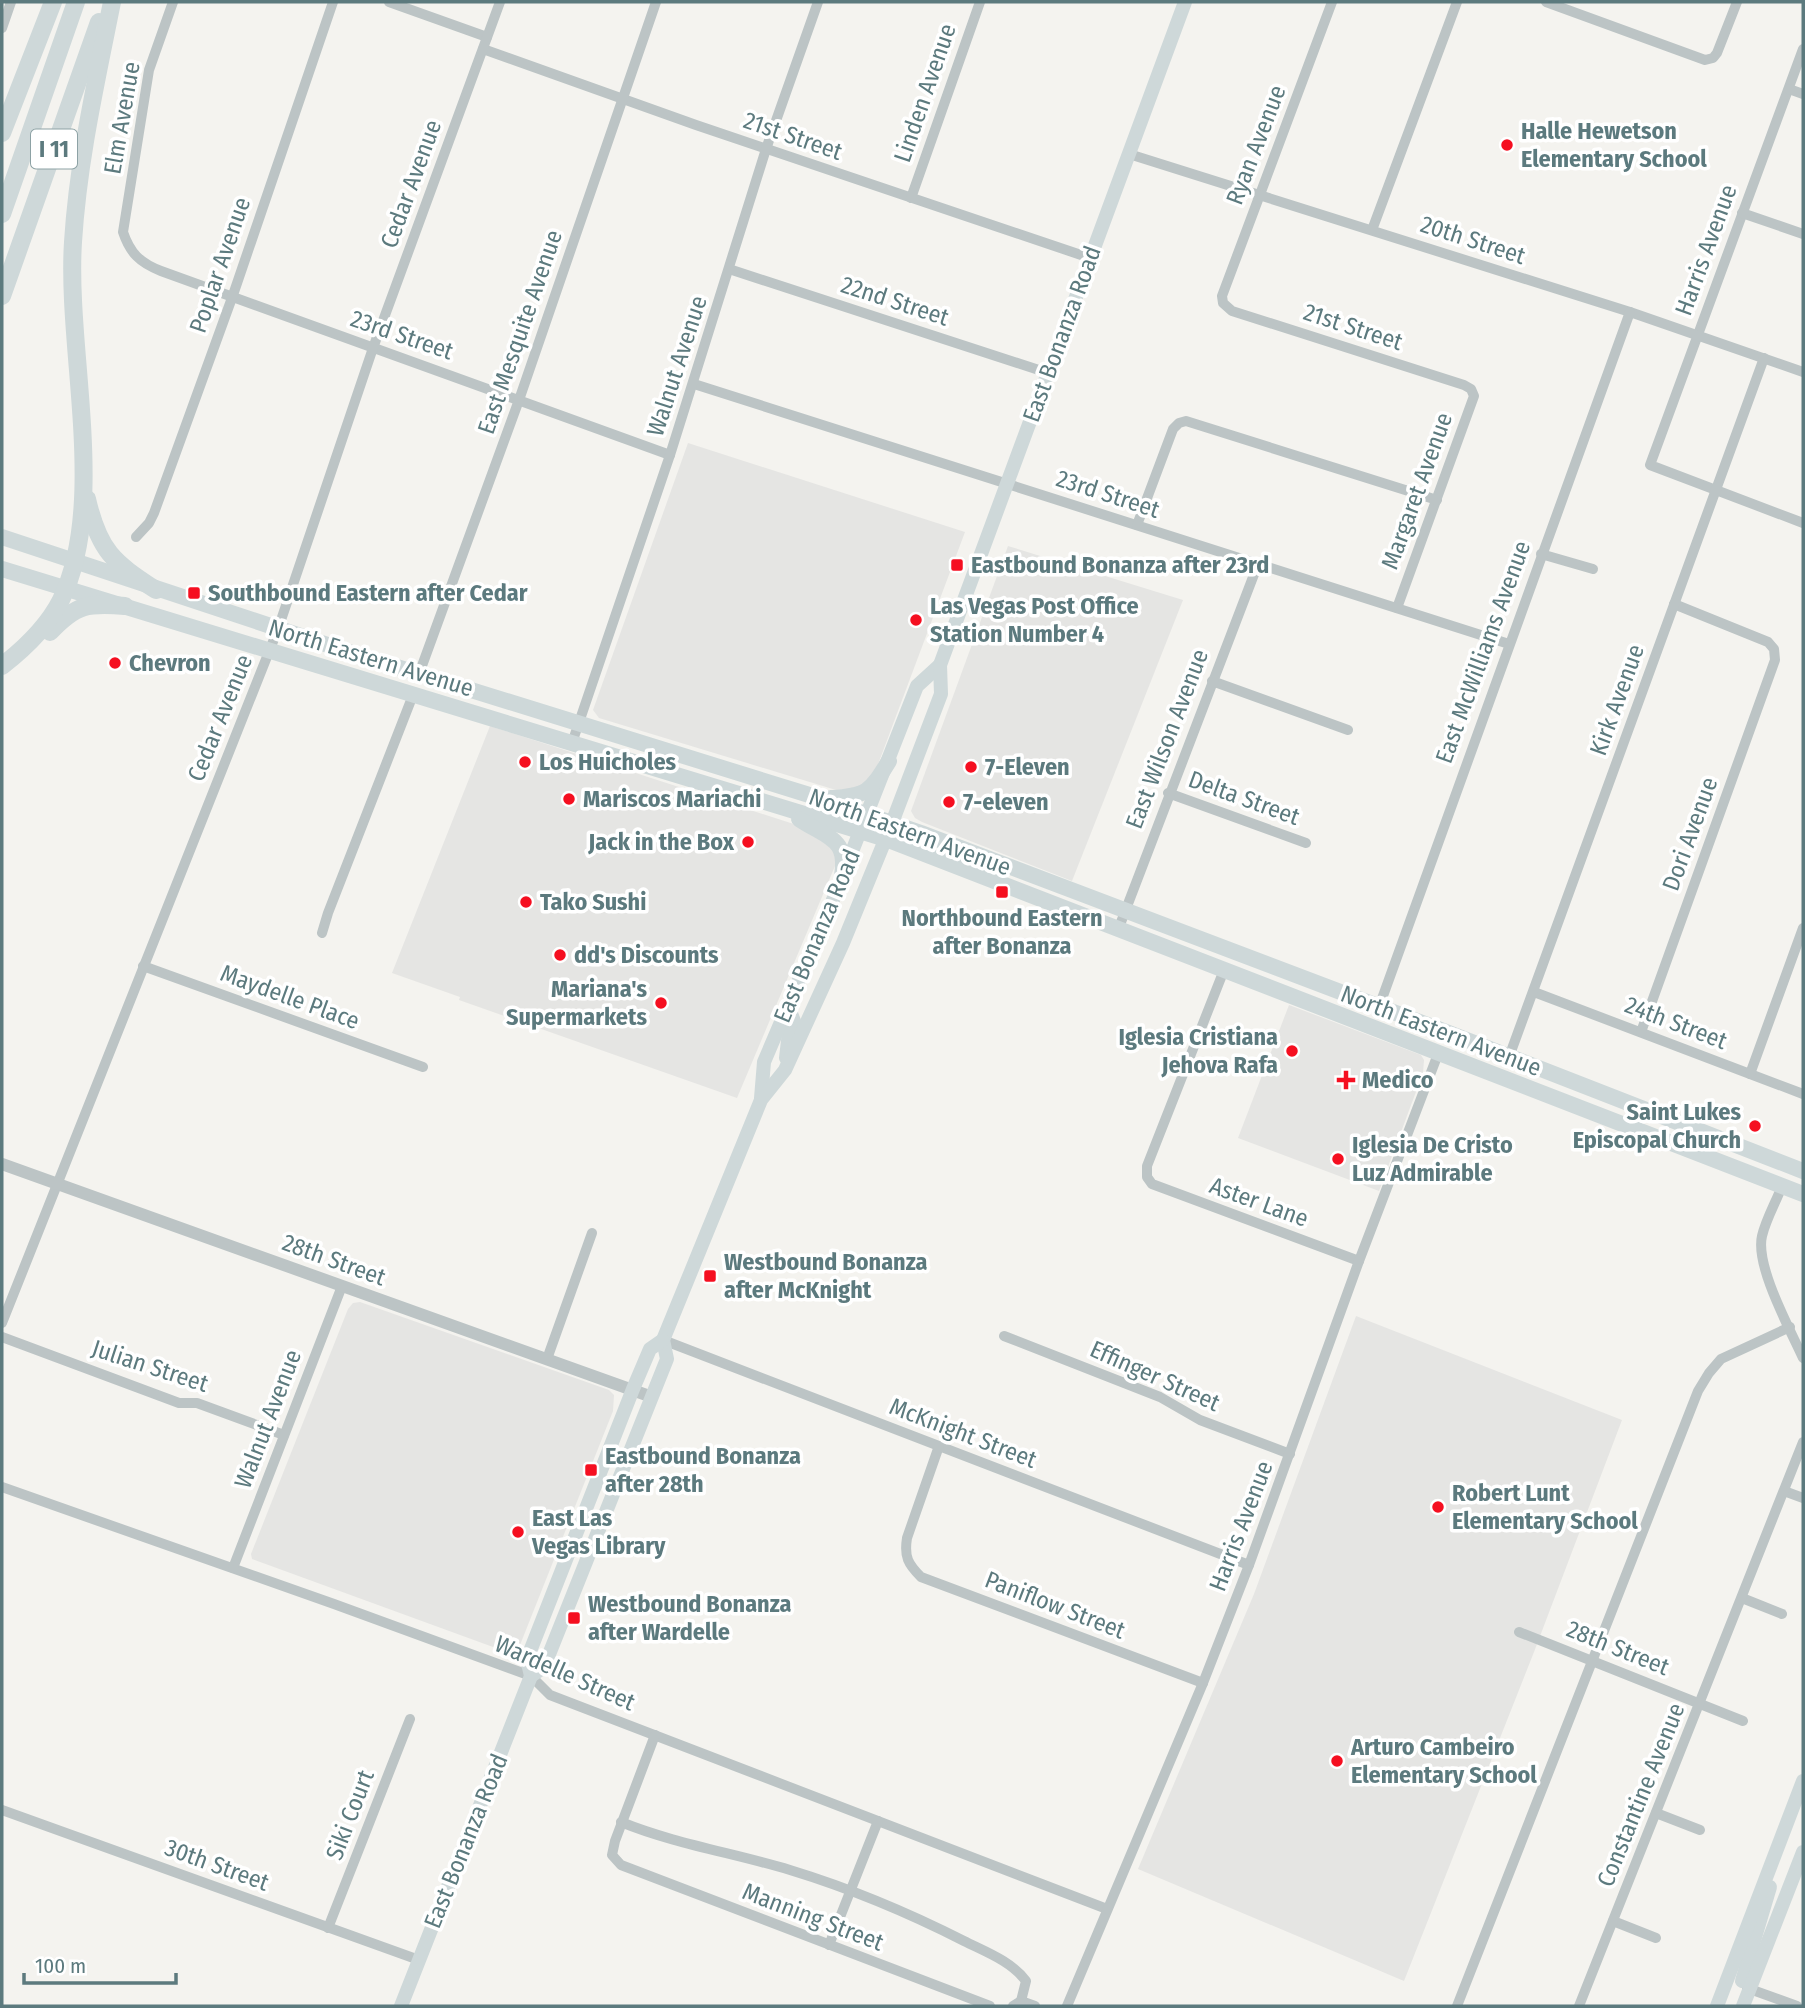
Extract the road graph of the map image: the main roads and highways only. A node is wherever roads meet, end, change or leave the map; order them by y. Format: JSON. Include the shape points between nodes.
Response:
{"nodes":[{"id":1,"x":53,"y":2,"type":"edge"},
{"id":2,"x":76,"y":2,"type":"edge"},
{"id":3,"x":106,"y":2,"type":"edge"},
{"id":4,"x":112,"y":2,"type":"edge"},
{"id":5,"x":1185,"y":2,"type":"edge"},
{"id":6,"x":2,"y":133,"type":"edge"},
{"id":7,"x":2,"y":214,"type":"edge"},
{"id":8,"x":2,"y":296,"type":"edge"},
{"id":9,"x":82,"y":478,"type":"junction"},
{"id":10,"x":2,"y":537,"type":"edge"},
{"id":11,"x":76,"y":561,"type":"junction"},
{"id":12,"x":2,"y":569,"type":"edge"},
{"id":13,"x":66,"y":588,"type":"junction"},
{"id":14,"x":156,"y":590,"type":"junction"},
{"id":15,"x":125,"y":606,"type":"junction"},
{"id":16,"x":7,"y":663,"type":"edge"},
{"id":17,"x":940,"y":665,"type":"junction"},
{"id":18,"x":690,"y":758,"type":"junction"},
{"id":19,"x":627,"y":760,"type":"junction"},
{"id":20,"x":889,"y":761,"type":"junction"},
{"id":21,"x":819,"y":798,"type":"junction"},
{"id":22,"x":779,"y":806,"type":"junction"},
{"id":23,"x":868,"y":815,"type":"junction"},
{"id":24,"x":892,"y":823,"type":"junction"},
{"id":25,"x":861,"y":831,"type":"junction"},
{"id":26,"x":886,"y":839,"type":"junction"},
{"id":27,"x":841,"y":881,"type":"junction"},
{"id":28,"x":1283,"y":993,"type":"junction"},
{"id":29,"x":789,"y":1006,"type":"junction"},
{"id":30,"x":1379,"y":1007,"type":"junction"},
{"id":31,"x":1438,"y":1054,"type":"junction"},
{"id":32,"x":1541,"y":1069,"type":"junction"},
{"id":33,"x":785,"y":1070,"type":"junction"},
{"id":34,"x":761,"y":1100,"type":"junction"},
{"id":35,"x":1803,"y":1171,"type":"edge"},
{"id":36,"x":1803,"y":1181,"type":"edge"},
{"id":37,"x":1782,"y":1186,"type":"junction"},
{"id":38,"x":1803,"y":1194,"type":"edge"},
{"id":39,"x":663,"y":1340,"type":"junction"},
{"id":40,"x":531,"y":1676,"type":"junction"},
{"id":41,"x":1803,"y":1781,"type":"edge"},
{"id":42,"x":1803,"y":1852,"type":"edge"},
{"id":43,"x":1739,"y":1985,"type":"junction"},
{"id":44,"x":401,"y":2006,"type":"edge"},
{"id":45,"x":1717,"y":2006,"type":"edge"},
{"id":46,"x":1743,"y":2006,"type":"edge"}],
"edges":[{"from":1,"to":6,"type":"highway"},
{"from":2,"to":7,"type":"highway","number":"I 11"},
{"from":3,"to":8,"type":"highway","number":"I 11"},
{"from":4,"to":9,"type":"highway","via":[[77,186],[72,245]]},
{"from":5,"to":17,"type":"main road","name":"East Bonanza Road"},
{"from":9,"to":11,"type":"highway"},
{"from":9,"to":14,"type":"highway","via":[[93,523],[106,550]]},
{"from":10,"to":11,"type":"main road","name":"North Eastern Avenue"},
{"from":11,"to":13,"type":"highway"},
{"from":11,"to":14,"type":"main road","name":"North Eastern Avenue"},
{"from":12,"to":13,"type":"main road","name":"North Eastern Avenue"},
{"from":13,"to":15,"type":"main road","name":"North Eastern Avenue"},
{"from":13,"to":16,"type":"highway","via":[[43,628]]},
{"from":14,"to":18,"type":"main road","name":"North Eastern Avenue"},
{"from":15,"to":16,"type":"highway","via":[[76,608],[27,656]]},
{"from":15,"to":19,"type":"main road","name":"North Eastern Avenue"},
{"from":17,"to":20,"type":"main road","name":"East Bonanza Road","via":[[917,686]]},
{"from":17,"to":24,"type":"main road","name":"East Bonanza Road","via":[[941,694]]},
{"from":18,"to":19,"type":"main road","via":[[680,764],[643,754]]},
{"from":18,"to":21,"type":"main road","name":"North Eastern Avenue"},
{"from":19,"to":22,"type":"main road","name":"North Eastern Avenue"},
{"from":20,"to":21,"type":"main road","via":[[864,793]]},
{"from":20,"to":23,"type":"main road","name":"East Bonanza Road"},
{"from":21,"to":23,"type":"main road","name":"North Eastern Avenue"},
{"from":22,"to":25,"type":"main road","name":"North Eastern Avenue"},
{"from":22,"to":27,"type":"main road","via":[[838,842],[845,860]]},
{"from":23,"to":24,"type":"main road","name":"North Eastern Avenue"},
{"from":23,"to":25,"type":"main road","name":"East Bonanza Road"},
{"from":24,"to":26,"type":"main road","name":"East Bonanza Road"},
{"from":24,"to":30,"type":"main road","name":"North Eastern Avenue"},
{"from":25,"to":26,"type":"main road","name":"North Eastern Avenue"},
{"from":25,"to":27,"type":"main road","name":"East Bonanza Road"},
{"from":26,"to":28,"type":"main road","name":"North Eastern Avenue"},
{"from":26,"to":33,"type":"main road","name":"East Bonanza Road"},
{"from":27,"to":29,"type":"main road","name":"East Bonanza Road"},
{"from":28,"to":30,"type":"main road","via":[[1371,1013]]},
{"from":28,"to":31,"type":"main road","name":"North Eastern Avenue"},
{"from":29,"to":33,"type":"main road","via":[[794,1021]]},
{"from":29,"to":34,"type":"main road","name":"East Bonanza Road","via":[[764,1062]]},
{"from":30,"to":32,"type":"main road","name":"North Eastern Avenue"},
{"from":31,"to":32,"type":"main road","via":[[1456,1049],[1520,1074]]},
{"from":31,"to":37,"type":"main road","name":"North Eastern Avenue"},
{"from":32,"to":35,"type":"main road","name":"North Eastern Avenue"},
{"from":33,"to":34,"type":"main road","name":"East Bonanza Road"},
{"from":34,"to":39,"type":"main road","name":"East Bonanza Road"},
{"from":36,"to":37,"type":"main road"},
{"from":37,"to":38,"type":"main road","name":"North Eastern Avenue"},
{"from":39,"to":40,"type":"main road","name":"East Bonanza Road","via":[[650,1349],[527,1659]]},
{"from":39,"to":40,"type":"main road","name":"East Bonanza Road","via":[[667,1359],[544,1667]]},
{"from":40,"to":44,"type":"main road","name":"East Bonanza Road"},
{"from":41,"to":43,"type":"main road","via":[[1778,1847],[1768,1897]]},
{"from":42,"to":43,"type":"main road"},
{"from":43,"to":45,"type":"main road"},
{"from":43,"to":46,"type":"main road"}]}
